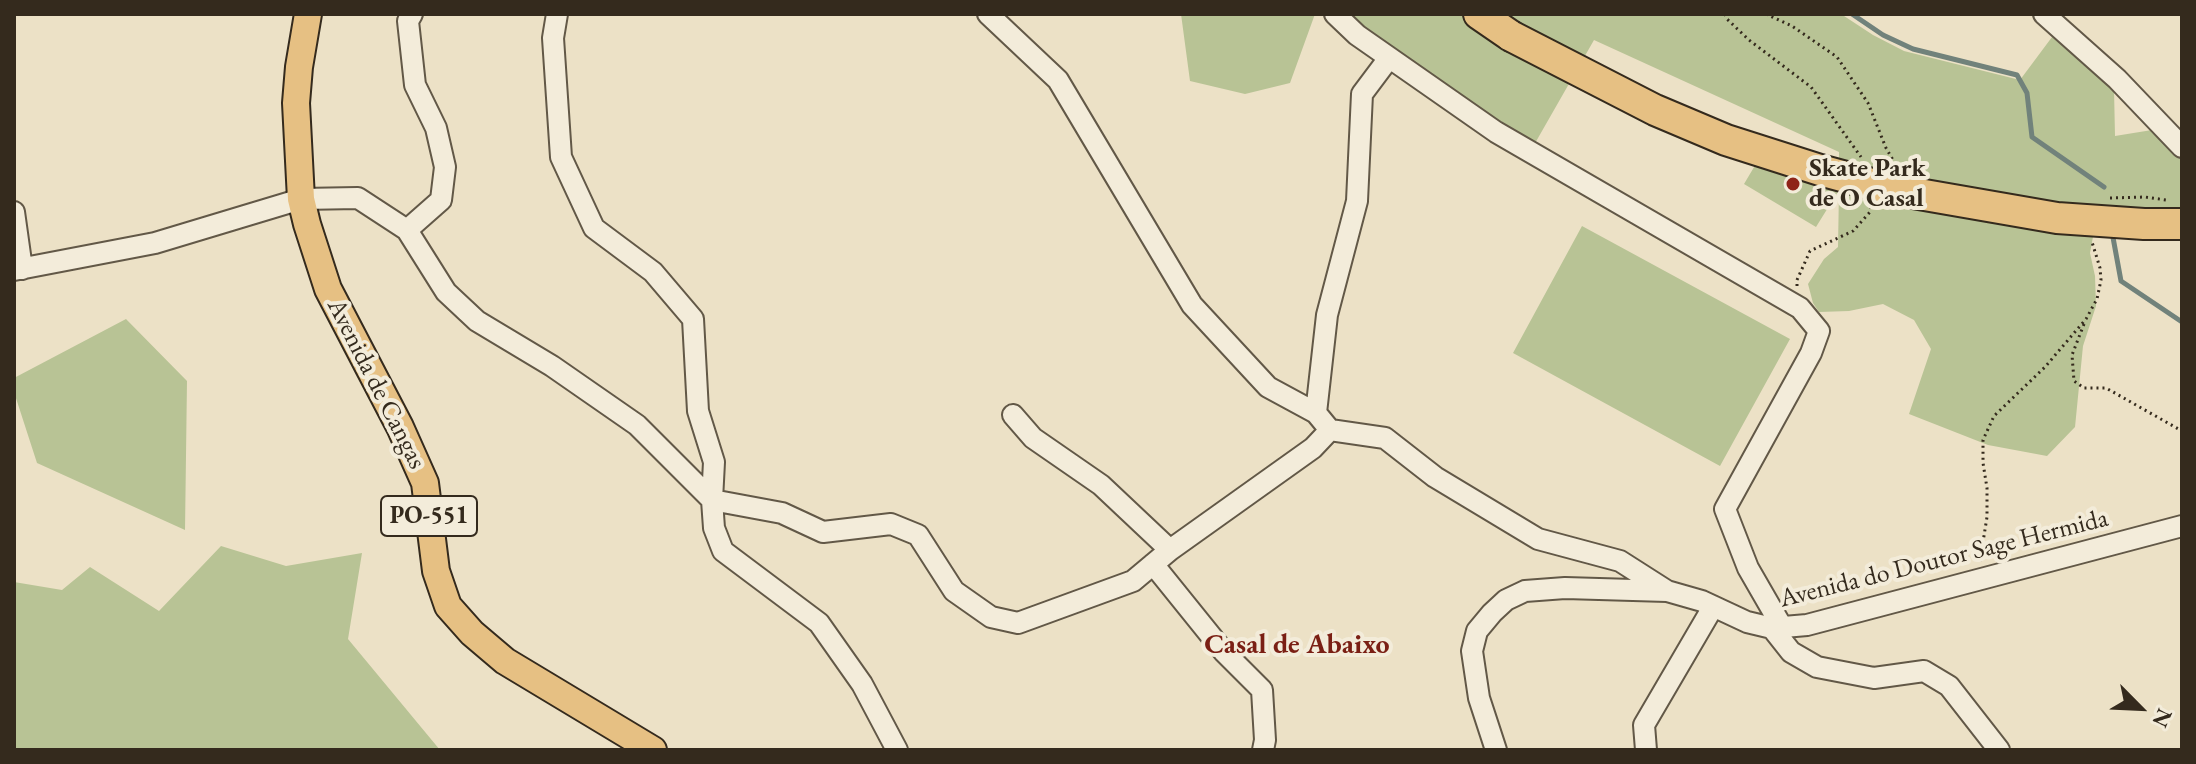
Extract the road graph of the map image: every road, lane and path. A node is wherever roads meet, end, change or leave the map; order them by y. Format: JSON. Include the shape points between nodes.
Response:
{"nodes":[{"id":1,"x":308,"y":14,"type":"edge"},
{"id":2,"x":412,"y":14,"type":"edge"},
{"id":3,"x":557,"y":14,"type":"edge"},
{"id":4,"x":988,"y":14,"type":"edge"},
{"id":5,"x":1335,"y":14,"type":"edge"},
{"id":6,"x":1479,"y":14,"type":"edge"},
{"id":7,"x":1766,"y":14,"type":"edge"},
{"id":8,"x":2044,"y":14,"type":"edge"},
{"id":9,"x":1389,"y":58,"type":"junction"},
{"id":10,"x":2182,"y":147,"type":"edge"},
{"id":11,"x":1904,"y":172,"type":"dead end"},
{"id":12,"x":2111,"y":197,"type":"dead end"},
{"id":13,"x":301,"y":199,"type":"junction"},
{"id":14,"x":14,"y":212,"type":"edge"},
{"id":15,"x":2176,"y":212,"type":"edge"},
{"id":16,"x":407,"y":230,"type":"junction"},
{"id":17,"x":2092,"y":242,"type":"dead end"},
{"id":18,"x":18,"y":270,"type":"edge"},
{"id":19,"x":2086,"y":319,"type":"junction"},
{"id":20,"x":1316,"y":413,"type":"junction"},
{"id":21,"x":1013,"y":415,"type":"dead end"},
{"id":22,"x":1330,"y":430,"type":"junction"},
{"id":23,"x":2182,"y":431,"type":"edge"},
{"id":24,"x":712,"y":500,"type":"junction"},
{"id":25,"x":2182,"y":526,"type":"edge"},
{"id":26,"x":1170,"y":550,"type":"junction"},
{"id":27,"x":1153,"y":564,"type":"junction"},
{"id":28,"x":1976,"y":580,"type":"junction"},
{"id":29,"x":1667,"y":591,"type":"junction"},
{"id":30,"x":1713,"y":607,"type":"junction"},
{"id":31,"x":1777,"y":628,"type":"junction"},
{"id":32,"x":653,"y":750,"type":"edge"},
{"id":33,"x":897,"y":750,"type":"edge"},
{"id":34,"x":1263,"y":750,"type":"edge"},
{"id":35,"x":1496,"y":750,"type":"edge"},
{"id":36,"x":1646,"y":750,"type":"edge"},
{"id":37,"x":1999,"y":750,"type":"edge"}],
"edges":[{"from":1,"to":13,"type":"main road","number":"PO-551","via":[[296,103]]},
{"from":2,"to":16,"type":"street","via":[[408,21],[415,85],[436,128],[445,167],[441,200]]},
{"from":3,"to":24,"type":"street","via":[[553,38],[561,157],[594,228],[653,272],[693,319],[698,411],[714,462]]},
{"from":4,"to":20,"type":"street","via":[[1058,80],[1192,305],[1268,387]]},
{"from":5,"to":9,"type":"street"},
{"from":6,"to":15,"type":"highway","bridge":true,"via":[[1655,110],[1820,170],[1890,189],[2042,216],[2144,224]]},
{"from":7,"to":11,"type":"path","via":[[1837,57]]},
{"from":8,"to":10,"type":"street"},
{"from":9,"to":20,"type":"street","via":[[1362,94],[1357,201],[1327,315]]},
{"from":9,"to":31,"type":"street","via":[[1496,132],[1800,308],[1819,331],[1725,509]]},
{"from":12,"to":15,"type":"path","via":[[2145,197]]},
{"from":13,"to":16,"type":"street","via":[[358,198]]},
{"from":13,"to":18,"type":"street","via":[[155,243]]},
{"from":13,"to":32,"type":"main road","name":"Avenida de Cangas","number":"PO-551","via":[[328,289],[425,483],[436,571],[448,606],[505,661]]},
{"from":14,"to":18,"type":"street"},
{"from":16,"to":24,"type":"street","via":[[446,292],[477,321],[637,425]]},
{"from":17,"to":19,"type":"path","via":[[2101,280]]},
{"from":19,"to":23,"type":"path","via":[[2072,355],[2074,381],[2084,388],[2106,388]]},
{"from":19,"to":28,"type":"path","via":[[1994,416],[1983,440],[1987,517]]},
{"from":20,"to":22,"type":"street"},
{"from":21,"to":26,"type":"street","via":[[1033,438],[1101,485]]},
{"from":22,"to":26,"type":"street","via":[[1313,448]]},
{"from":22,"to":29,"type":"street","via":[[1385,438],[1435,477],[1538,539],[1620,561]]},
{"from":24,"to":27,"type":"street","via":[[782,513],[823,532],[891,524],[918,535],[954,591],[991,617],[1018,623],[1133,581]]},
{"from":24,"to":33,"type":"street","via":[[723,551],[819,623],[862,684]]},
{"from":25,"to":28,"type":"street","name":"Avenida do Doutor Sage Hermida"},
{"from":26,"to":27,"type":"street"},
{"from":27,"to":34,"type":"street","via":[[1262,690]]},
{"from":28,"to":31,"type":"street","name":"Avenida do Doutor Sage Hermida","via":[[1807,625]]},
{"from":29,"to":30,"type":"street","name":"Avenida do Doutor Sage Hermida"},
{"from":29,"to":35,"type":"street","name":"Avenida do Doutor Sage Hermida","via":[[1538,589],[1506,600],[1492,613],[1477,631],[1472,651],[1479,698]]},
{"from":30,"to":31,"type":"street","name":"Avenida do Doutor Sage Hermida"},
{"from":30,"to":36,"type":"street","via":[[1644,725]]},
{"from":31,"to":37,"type":"street","via":[[1791,652],[1817,667],[1874,678],[1924,671],[1949,686]]}]}
